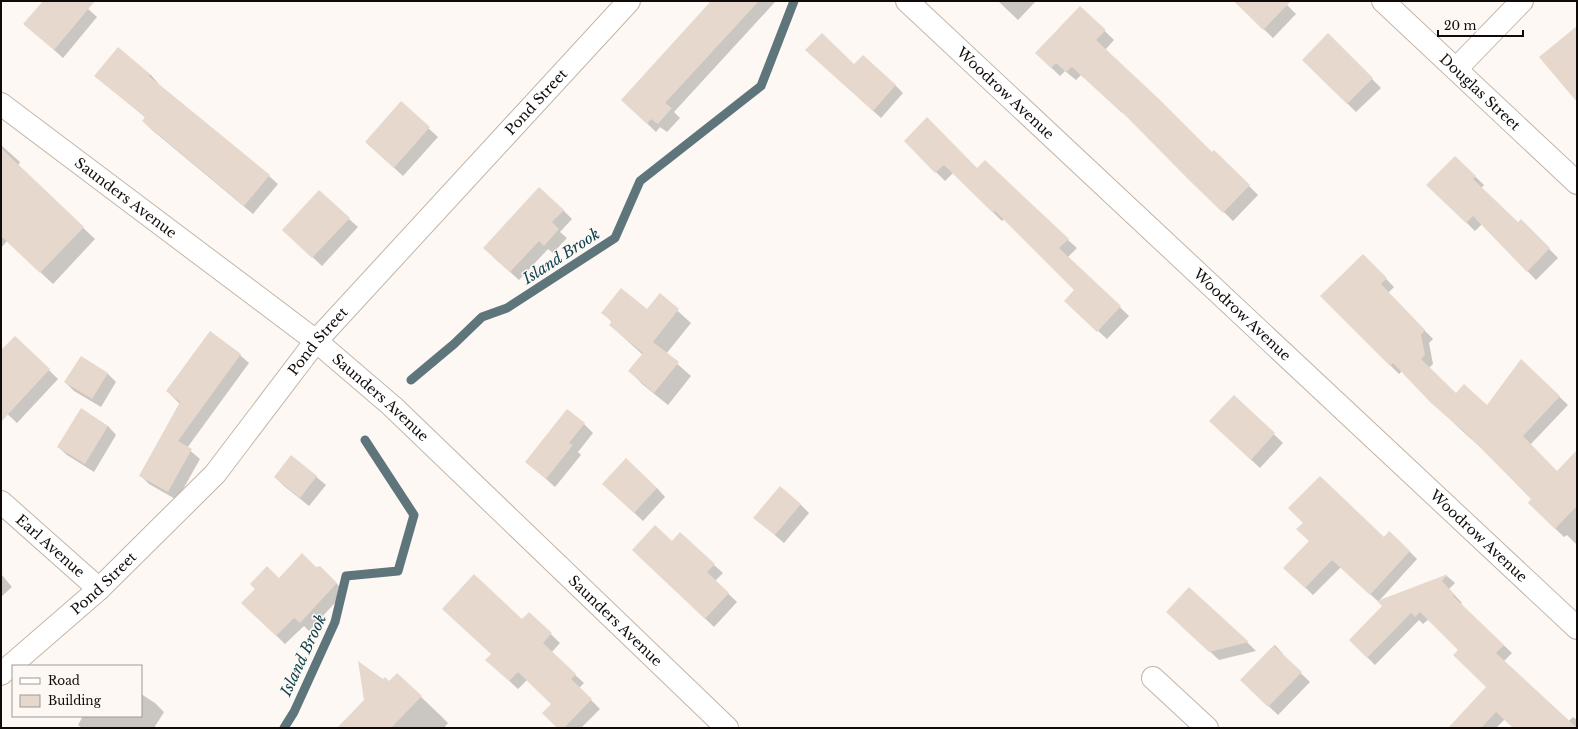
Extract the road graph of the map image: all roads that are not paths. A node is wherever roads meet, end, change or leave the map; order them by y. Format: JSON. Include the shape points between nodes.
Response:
{"nodes":[{"id":1,"x":629,"y":1,"type":"edge"},
{"id":2,"x":907,"y":1,"type":"edge"},
{"id":3,"x":1383,"y":1,"type":"edge"},
{"id":4,"x":1522,"y":1,"type":"edge"},
{"id":5,"x":1456,"y":69,"type":"junction"},
{"id":6,"x":1,"y":104,"type":"edge"},
{"id":7,"x":1577,"y":183,"type":"edge"},
{"id":8,"x":316,"y":341,"type":"junction"},
{"id":9,"x":1,"y":502,"type":"edge"},
{"id":10,"x":99,"y":589,"type":"junction"},
{"id":11,"x":1577,"y":628,"type":"edge"},
{"id":12,"x":1,"y":674,"type":"edge"},
{"id":13,"x":1153,"y":678,"type":"dead end"},
{"id":14,"x":727,"y":728,"type":"edge"},
{"id":15,"x":1207,"y":728,"type":"edge"}],
"edges":[{"from":1,"to":8,"type":"street","name":"Pond Street"},
{"from":2,"to":11,"type":"street","name":"Woodrow Avenue"},
{"from":3,"to":5,"type":"street","name":"Douglas Street"},
{"from":4,"to":5,"type":"street"},
{"from":5,"to":7,"type":"street","name":"Douglas Street"},
{"from":6,"to":8,"type":"street","name":"Saunders Avenue"},
{"from":8,"to":10,"type":"street","name":"Pond Street","via":[[215,474]]},
{"from":8,"to":14,"type":"street","name":"Saunders Avenue","via":[[392,406]]},
{"from":9,"to":10,"type":"street","name":"Earl Avenue"},
{"from":10,"to":12,"type":"street","name":"Pond Street"},
{"from":13,"to":15,"type":"street"}]}
